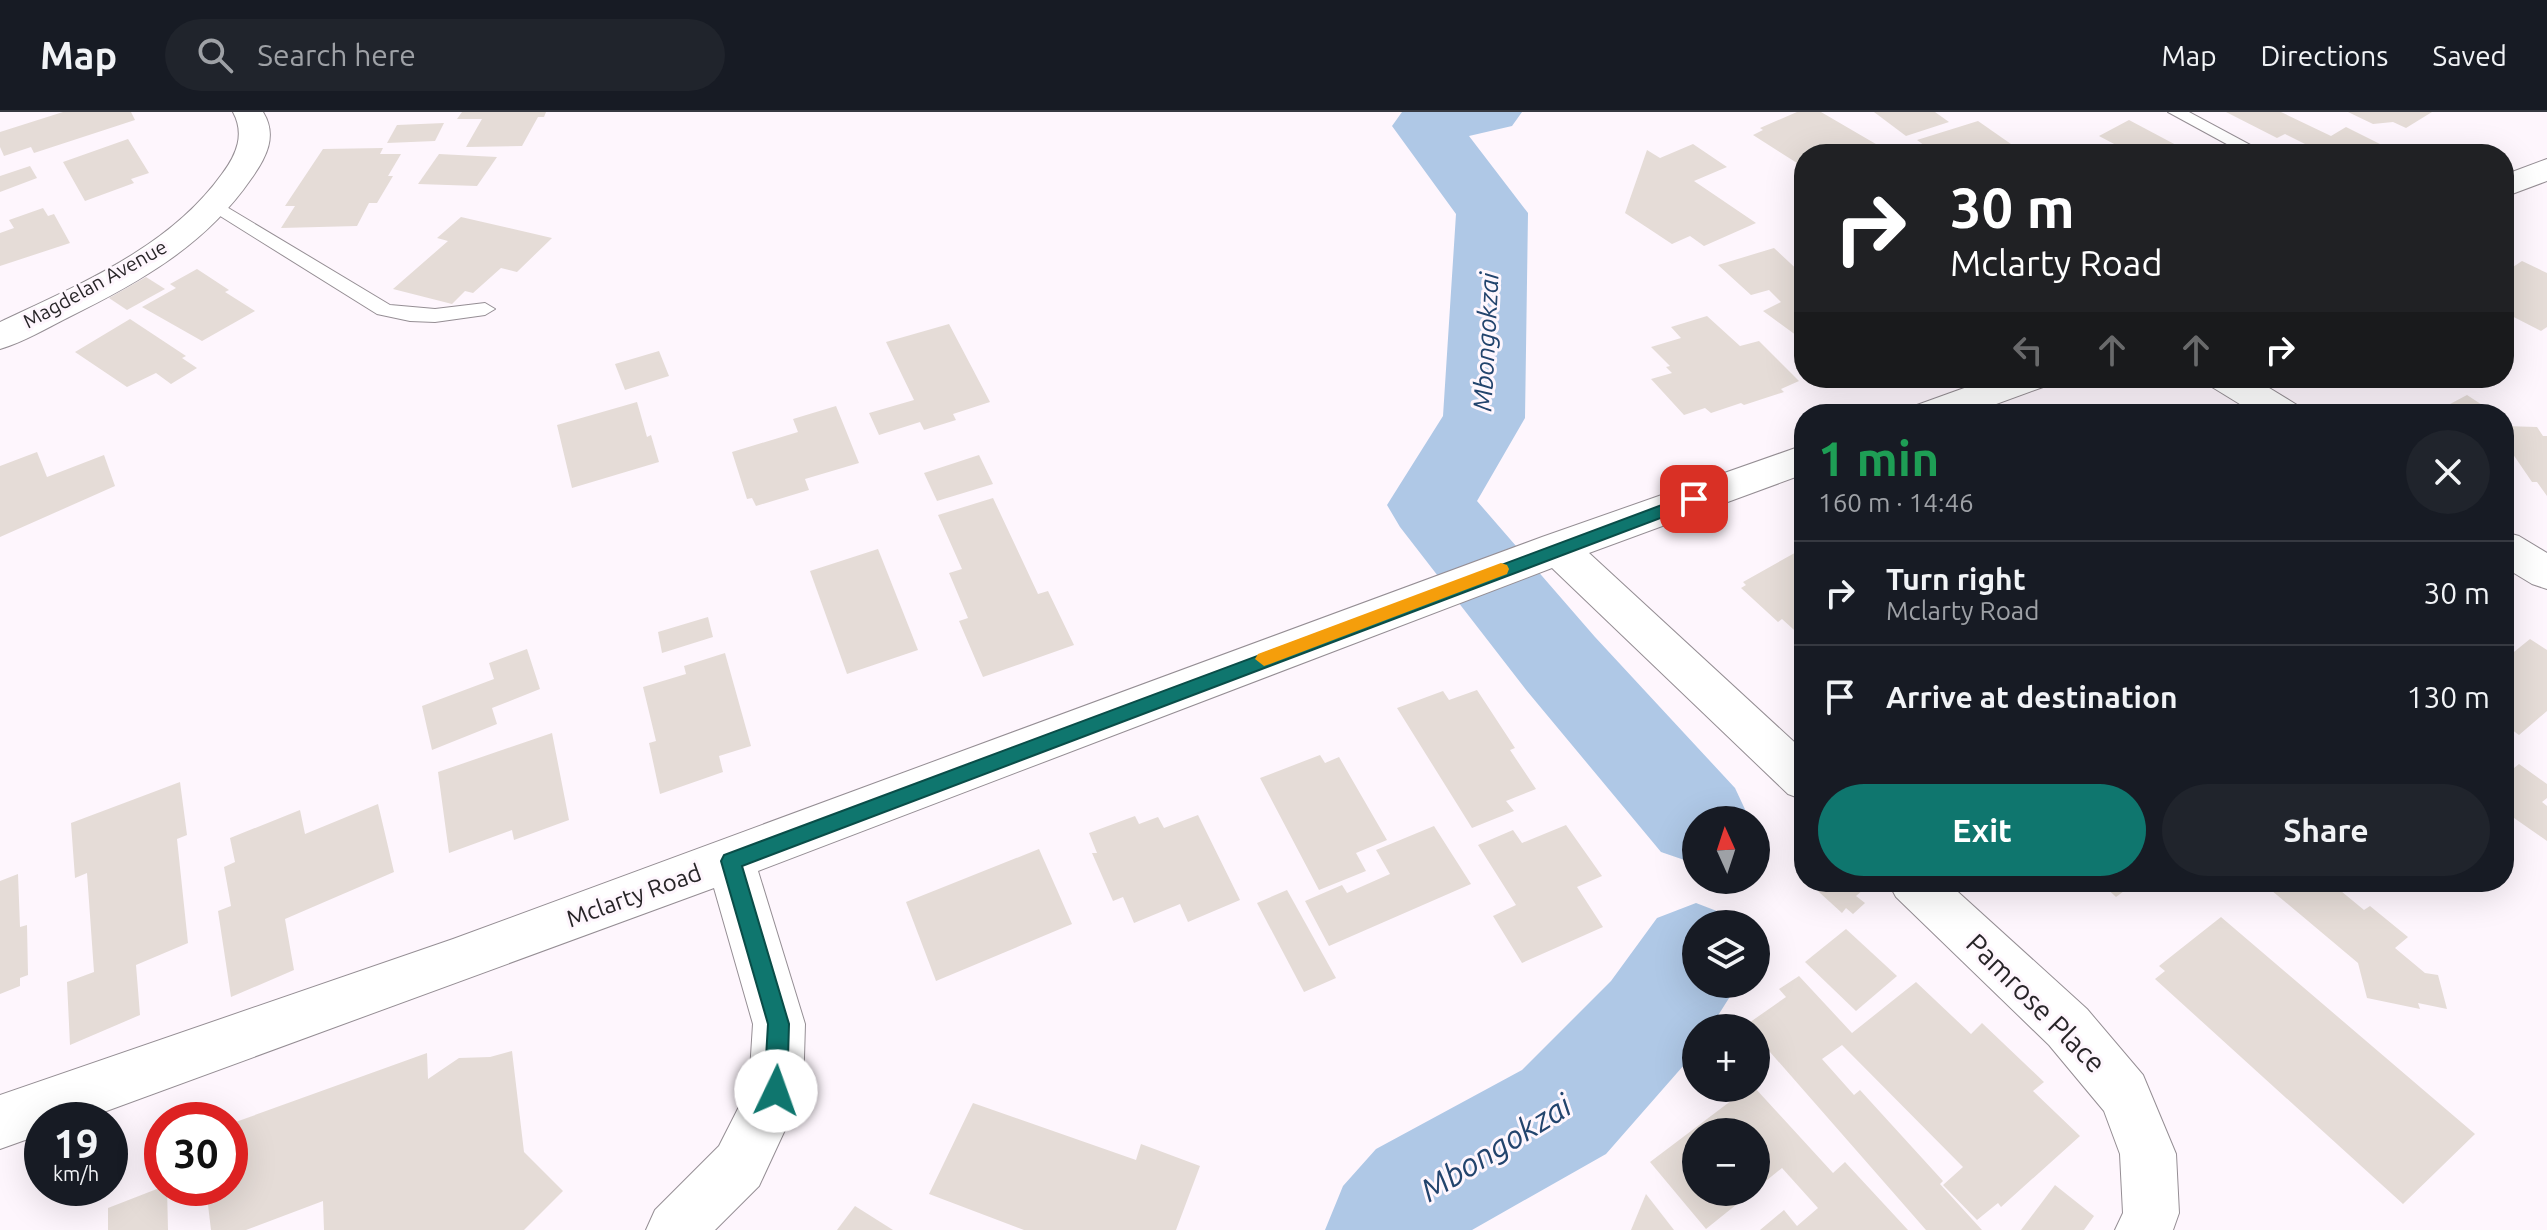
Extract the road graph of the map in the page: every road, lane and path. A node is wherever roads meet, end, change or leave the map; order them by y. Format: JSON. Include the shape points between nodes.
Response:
{"nodes":[{"id":1,"x":248,"y":112,"type":"edge"},
{"id":2,"x":2176,"y":112,"type":"edge"},
{"id":3,"x":2238,"y":144,"type":"edge"},
{"id":4,"x":2547,"y":169,"type":"edge"},
{"id":5,"x":2514,"y":183,"type":"edge"},
{"id":6,"x":215,"y":205,"type":"junction"},
{"id":7,"x":485,"y":309,"type":"dead end"},
{"id":8,"x":0,"y":337,"type":"edge"},
{"id":9,"x":2002,"y":388,"type":"edge"},
{"id":10,"x":2241,"y":388,"type":"edge"},
{"id":11,"x":1958,"y":404,"type":"edge"},
{"id":12,"x":2268,"y":404,"type":"edge"},
{"id":13,"x":1794,"y":463,"type":"edge"},
{"id":14,"x":2514,"y":553,"type":"edge"},
{"id":15,"x":1538,"y":555,"type":"junction"},
{"id":16,"x":2547,"y":573,"type":"edge"},
{"id":17,"x":1794,"y":772,"type":"edge"},
{"id":18,"x":731,"y":861,"type":"junction"},
{"id":19,"x":1924,"y":892,"type":"edge"},
{"id":20,"x":0,"y":1122,"type":"edge"},
{"id":21,"x":675,"y":1230,"type":"edge"},
{"id":22,"x":2144,"y":1230,"type":"edge"}],
"edges":[{"from":1,"to":6,"type":"street","name":"Magdelan Avenue","via":[[257,137],[237,178]]},
{"from":2,"to":3,"type":"lane"},
{"from":4,"to":5,"type":"street"},
{"from":6,"to":7,"type":"lane","via":[[384,310],[431,316]]},
{"from":6,"to":8,"type":"street","name":"Magdelan Avenue","via":[[145,260]]},
{"from":9,"to":11,"type":"street"},
{"from":10,"to":12,"type":"street"},
{"from":13,"to":15,"type":"street","name":"Mclarty Road"},
{"from":14,"to":16,"type":"street"},
{"from":15,"to":17,"type":"street"},
{"from":15,"to":18,"type":"street","name":"Mclarty Road"},
{"from":18,"to":20,"type":"street","name":"Mclarty Road"},
{"from":18,"to":21,"type":"street","via":[[779,1024],[776,1091],[739,1166]]},
{"from":19,"to":22,"type":"street","name":"Pamrose Place","via":[[2068,1027],[2124,1094],[2148,1154],[2151,1213]]}]}
